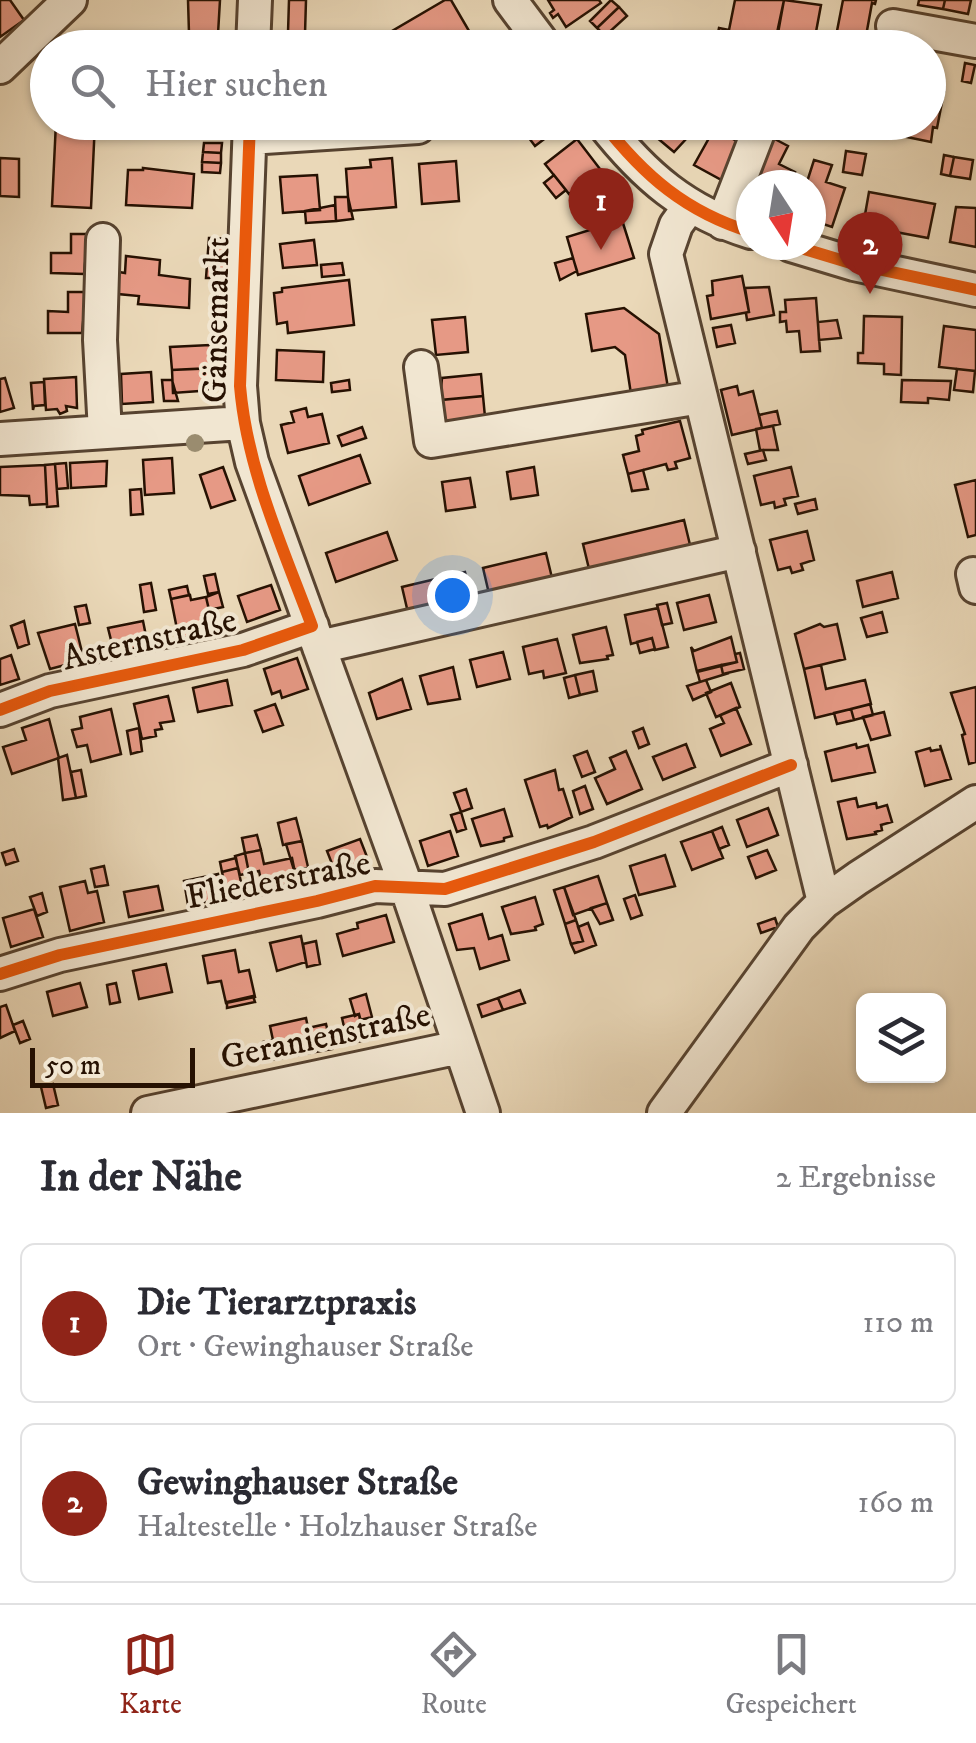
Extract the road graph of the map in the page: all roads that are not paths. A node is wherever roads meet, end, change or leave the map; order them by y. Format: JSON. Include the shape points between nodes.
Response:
{"nodes":[{"id":1,"x":70,"y":0,"type":"edge"},
{"id":2,"x":255,"y":0,"type":"edge"},
{"id":3,"x":510,"y":0,"type":"edge"},
{"id":4,"x":893,"y":26,"type":"dead end"},
{"id":5,"x":39,"y":30,"type":"edge"},
{"id":6,"x":254,"y":30,"type":"edge"},
{"id":7,"x":532,"y":30,"type":"edge"},
{"id":8,"x":917,"y":30,"type":"edge"},
{"id":9,"x":946,"y":35,"type":"edge"},
{"id":10,"x":30,"y":38,"type":"edge"},
{"id":11,"x":976,"y":40,"type":"edge"},
{"id":12,"x":0,"y":67,"type":"edge"},
{"id":13,"x":250,"y":140,"type":"edge"},
{"id":14,"x":618,"y":140,"type":"edge"},
{"id":15,"x":758,"y":140,"type":"edge"},
{"id":16,"x":751,"y":170,"type":"edge"},
{"id":17,"x":689,"y":207,"type":"junction"},
{"id":18,"x":736,"y":228,"type":"edge"},
{"id":19,"x":103,"y":240,"type":"dead end"},
{"id":20,"x":826,"y":255,"type":"edge"},
{"id":21,"x":976,"y":290,"type":"edge"},
{"id":22,"x":421,"y":367,"type":"dead end"},
{"id":23,"x":701,"y":397,"type":"junction"},
{"id":24,"x":243,"y":423,"type":"junction"},
{"id":25,"x":105,"y":432,"type":"junction"},
{"id":26,"x":0,"y":439,"type":"edge"},
{"id":27,"x":738,"y":551,"type":"junction"},
{"id":28,"x":315,"y":637,"type":"junction"},
{"id":29,"x":0,"y":710,"type":"edge"},
{"id":30,"x":791,"y":765,"type":"junction"},
{"id":31,"x":976,"y":802,"type":"edge"},
{"id":32,"x":406,"y":889,"type":"junction"},
{"id":33,"x":824,"y":902,"type":"junction"},
{"id":34,"x":0,"y":974,"type":"edge"},
{"id":35,"x":460,"y":1047,"type":"junction"},
{"id":36,"x":148,"y":1113,"type":"edge"},
{"id":37,"x":483,"y":1113,"type":"edge"},
{"id":38,"x":664,"y":1113,"type":"edge"}],
"edges":[{"from":1,"to":5,"type":"street"},
{"from":2,"to":6,"type":"street"},
{"from":3,"to":7,"type":"street"},
{"from":4,"to":8,"type":"street"},
{"from":9,"to":11,"type":"street"},
{"from":10,"to":12,"type":"street"},
{"from":13,"to":24,"type":"street","name":"Gänsemarkt"},
{"from":14,"to":17,"type":"street"},
{"from":15,"to":16,"type":"street"},
{"from":17,"to":18,"type":"street"},
{"from":17,"to":23,"type":"street","via":[[666,254]]},
{"from":19,"to":25,"type":"street"},
{"from":20,"to":21,"type":"street"},
{"from":22,"to":23,"type":"street","via":[[431,441]]},
{"from":23,"to":27,"type":"street"},
{"from":24,"to":25,"type":"street"},
{"from":24,"to":28,"type":"street","name":"Gänsemarkt"},
{"from":25,"to":26,"type":"street"},
{"from":27,"to":28,"type":"street","name":"Asternstraße"},
{"from":27,"to":30,"type":"street"},
{"from":28,"to":29,"type":"street","name":"Asternstraße","via":[[50,691]]},
{"from":28,"to":32,"type":"street","name":"Gänsemarkt"},
{"from":30,"to":32,"type":"street","name":"Fliederstraße","via":[[594,842],[445,889]]},
{"from":30,"to":33,"type":"street"},
{"from":31,"to":33,"type":"street"},
{"from":32,"to":34,"type":"street","name":"Fliederstraße","via":[[374,886],[60,954]]},
{"from":32,"to":35,"type":"street","name":"Gänsemarkt"},
{"from":33,"to":38,"type":"street"},
{"from":35,"to":36,"type":"street","name":"Geranienstraße"},
{"from":35,"to":37,"type":"street","name":"Gänsemarkt"}]}
